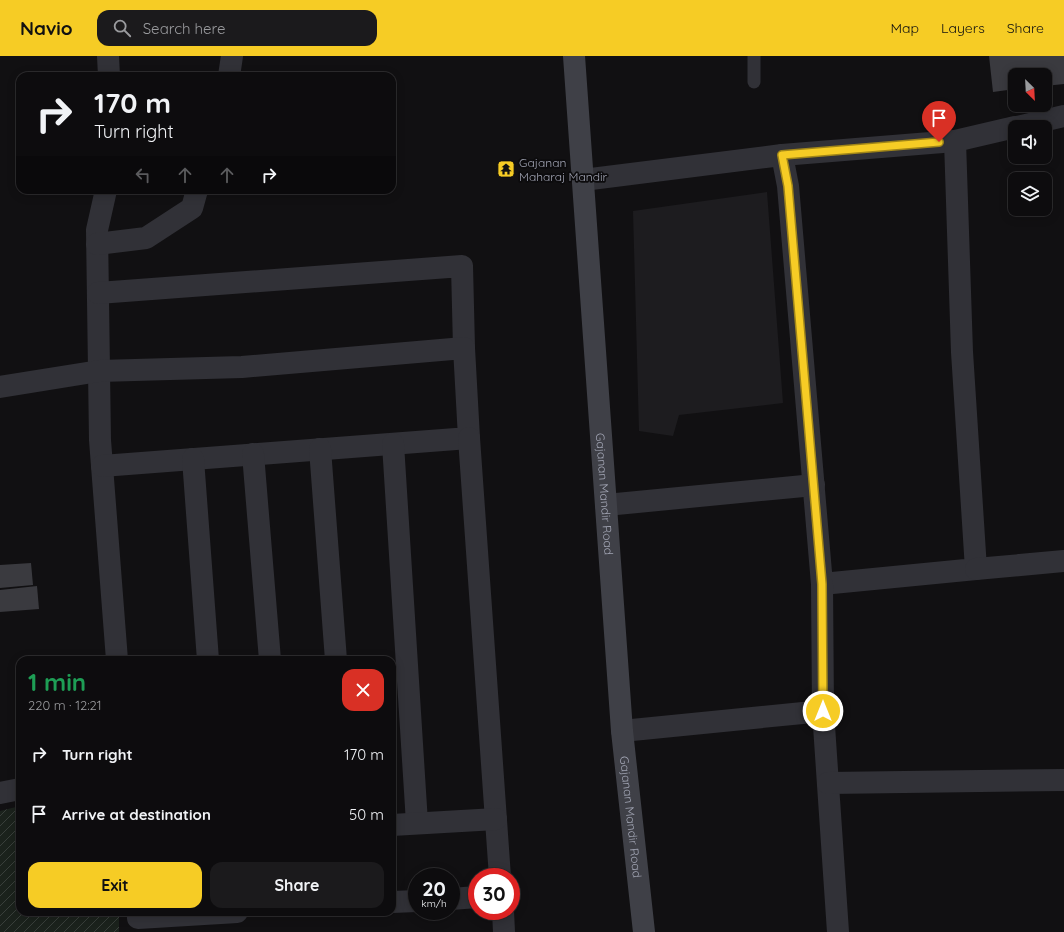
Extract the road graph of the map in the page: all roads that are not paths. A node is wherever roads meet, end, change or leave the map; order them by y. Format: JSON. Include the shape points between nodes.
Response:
{"nodes":[{"id":1,"x":108,"y":56,"type":"edge"},
{"id":2,"x":232,"y":56,"type":"edge"},
{"id":3,"x":574,"y":56,"type":"edge"},
{"id":4,"x":754,"y":56,"type":"edge"},
{"id":5,"x":109,"y":72,"type":"edge"},
{"id":6,"x":230,"y":72,"type":"edge"},
{"id":7,"x":754,"y":82,"type":"dead end"},
{"id":8,"x":1064,"y":116,"type":"edge"},
{"id":9,"x":1047,"y":120,"type":"edge"},
{"id":10,"x":1008,"y":129,"type":"edge"},
{"id":11,"x":955,"y":141,"type":"junction"},
{"id":12,"x":782,"y":155,"type":"junction"},
{"id":13,"x":583,"y":180,"type":"junction"},
{"id":14,"x":105,"y":194,"type":"edge"},
{"id":15,"x":196,"y":194,"type":"edge"},
{"id":16,"x":97,"y":244,"type":"junction"},
{"id":17,"x":98,"y":293,"type":"junction"},
{"id":18,"x":464,"y":348,"type":"junction"},
{"id":19,"x":99,"y":371,"type":"junction"},
{"id":20,"x":0,"y":387,"type":"edge"},
{"id":21,"x":469,"y":438,"type":"junction"},
{"id":22,"x":393,"y":444,"type":"junction"},
{"id":23,"x":320,"y":449,"type":"junction"},
{"id":24,"x":253,"y":454,"type":"junction"},
{"id":25,"x":193,"y":459,"type":"junction"},
{"id":26,"x":102,"y":466,"type":"junction"},
{"id":27,"x":814,"y":485,"type":"junction"},
{"id":28,"x":606,"y":505,"type":"junction"},
{"id":29,"x":1064,"y":561,"type":"edge"},
{"id":30,"x":976,"y":569,"type":"junction"},
{"id":31,"x":822,"y":584,"type":"junction"},
{"id":32,"x":118,"y":656,"type":"edge"},
{"id":33,"x":208,"y":656,"type":"edge"},
{"id":34,"x":270,"y":656,"type":"edge"},
{"id":35,"x":336,"y":656,"type":"edge"},
{"id":36,"x":823,"y":711,"type":"junction"},
{"id":37,"x":622,"y":731,"type":"junction"},
{"id":38,"x":1064,"y":780,"type":"edge"},
{"id":39,"x":828,"y":783,"type":"junction"},
{"id":40,"x":16,"y":790,"type":"edge"},
{"id":41,"x":0,"y":793,"type":"edge"},
{"id":42,"x":496,"y":819,"type":"junction"},
{"id":43,"x":417,"y":823,"type":"junction"},
{"id":44,"x":396,"y":825,"type":"edge"},
{"id":45,"x":499,"y":868,"type":"edge"},
{"id":46,"x":408,"y":901,"type":"edge"},
{"id":47,"x":396,"y":902,"type":"edge"},
{"id":48,"x":193,"y":916,"type":"edge"},
{"id":49,"x":503,"y":920,"type":"edge"},
{"id":50,"x":138,"y":921,"type":"edge"},
{"id":51,"x":504,"y":932,"type":"edge"},
{"id":52,"x":644,"y":932,"type":"edge"},
{"id":53,"x":838,"y":932,"type":"edge"}],
"edges":[{"from":1,"to":5,"type":"street"},
{"from":2,"to":6,"type":"street"},
{"from":3,"to":13,"type":"street","name":"Gajanan Mandir Road"},
{"from":4,"to":7,"type":"lane"},
{"from":8,"to":9,"type":"street"},
{"from":10,"to":11,"type":"street"},
{"from":11,"to":12,"type":"street"},
{"from":11,"to":30,"type":"street","via":[[962,352]]},
{"from":12,"to":13,"type":"street"},
{"from":12,"to":27,"type":"street","via":[[788,186]]},
{"from":13,"to":28,"type":"street","name":"Gajanan Mandir Road"},
{"from":14,"to":16,"type":"street","via":[[97,230]]},
{"from":15,"to":16,"type":"street","via":[[192,208],[146,238]]},
{"from":16,"to":17,"type":"street"},
{"from":17,"to":18,"type":"street","via":[[462,266]]},
{"from":17,"to":19,"type":"street"},
{"from":18,"to":19,"type":"street","via":[[242,367]]},
{"from":18,"to":21,"type":"street"},
{"from":19,"to":20,"type":"street"},
{"from":19,"to":26,"type":"street"},
{"from":21,"to":22,"type":"street"},
{"from":21,"to":42,"type":"street"},
{"from":22,"to":23,"type":"street"},
{"from":22,"to":43,"type":"street"},
{"from":23,"to":24,"type":"street"},
{"from":23,"to":35,"type":"street"},
{"from":24,"to":25,"type":"street"},
{"from":24,"to":34,"type":"street"},
{"from":25,"to":26,"type":"street"},
{"from":25,"to":33,"type":"street"},
{"from":26,"to":32,"type":"street"},
{"from":27,"to":28,"type":"street"},
{"from":27,"to":31,"type":"street"},
{"from":28,"to":37,"type":"street","name":"Gajanan Mandir Road"},
{"from":29,"to":30,"type":"street"},
{"from":30,"to":31,"type":"street"},
{"from":31,"to":36,"type":"street"},
{"from":36,"to":37,"type":"street"},
{"from":36,"to":39,"type":"street"},
{"from":37,"to":52,"type":"street","name":"Gajanan Mandir Road"},
{"from":38,"to":39,"type":"street"},
{"from":39,"to":53,"type":"street"},
{"from":40,"to":41,"type":"street"},
{"from":42,"to":43,"type":"street"},
{"from":42,"to":45,"type":"street"},
{"from":43,"to":44,"type":"street"},
{"from":46,"to":47,"type":"street"},
{"from":48,"to":50,"type":"street"},
{"from":49,"to":51,"type":"street"}]}
